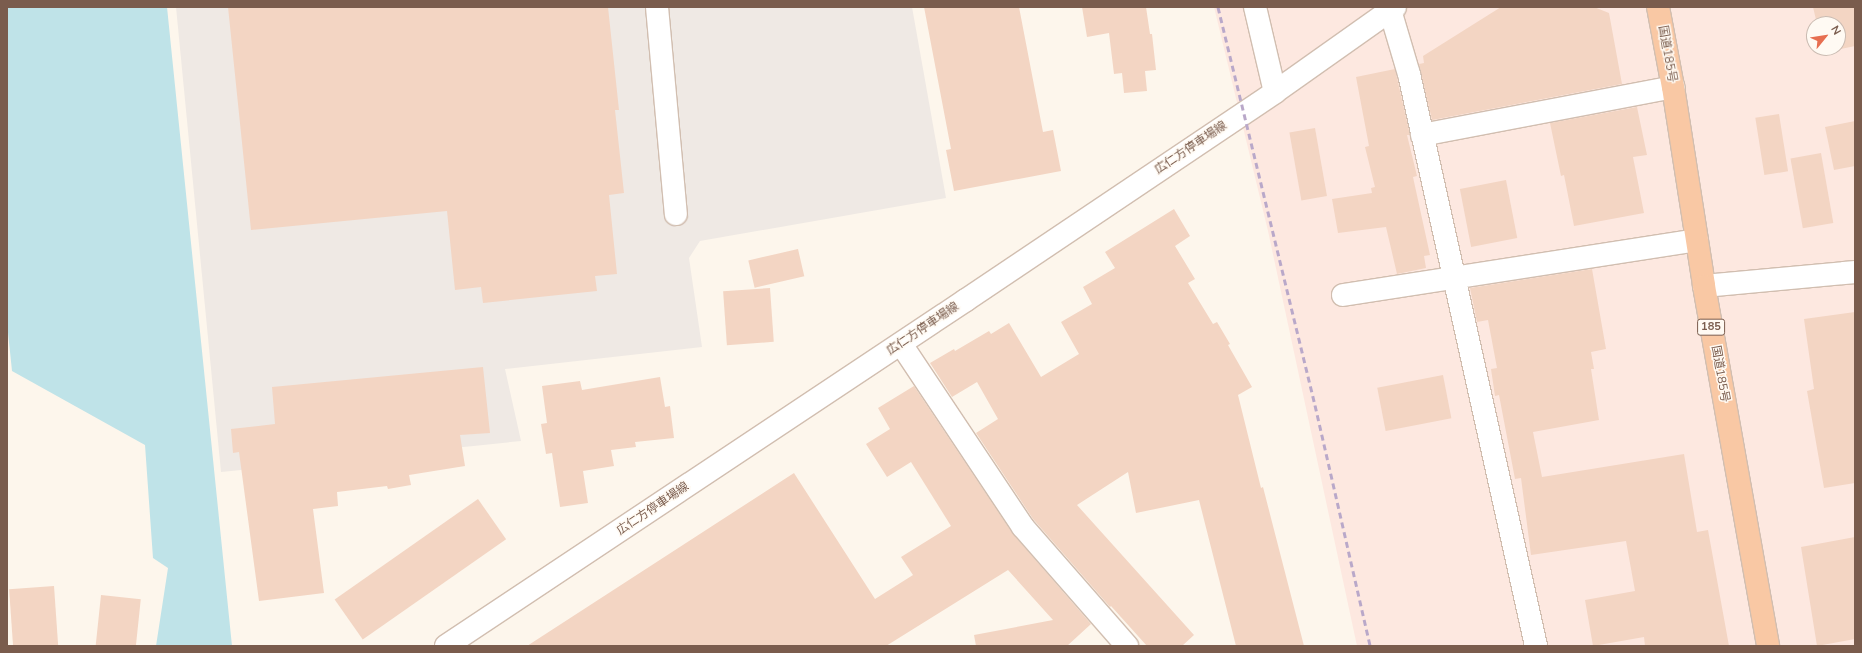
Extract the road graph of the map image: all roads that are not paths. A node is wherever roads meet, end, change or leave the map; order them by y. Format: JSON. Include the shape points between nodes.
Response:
{"nodes":[{"id":1,"x":657,"y":7,"type":"edge"},
{"id":2,"x":1255,"y":7,"type":"edge"},
{"id":3,"x":1658,"y":7,"type":"edge"},
{"id":4,"x":1393,"y":9,"type":"edge"},
{"id":5,"x":1673,"y":87,"type":"junction"},
{"id":6,"x":1275,"y":92,"type":"junction"},
{"id":7,"x":1422,"y":134,"type":"junction"},
{"id":8,"x":676,"y":214,"type":"dead end"},
{"id":9,"x":1697,"y":240,"type":"junction"},
{"id":10,"x":1855,"y":272,"type":"edge"},
{"id":11,"x":1454,"y":278,"type":"junction"},
{"id":12,"x":1704,"y":286,"type":"junction"},
{"id":13,"x":1343,"y":295,"type":"dead end"},
{"id":14,"x":901,"y":344,"type":"junction"},
{"id":15,"x":446,"y":646,"type":"edge"},
{"id":16,"x":1127,"y":646,"type":"edge"},
{"id":17,"x":1536,"y":646,"type":"edge"},
{"id":18,"x":1768,"y":646,"type":"edge"}],
"edges":[{"from":1,"to":8,"type":"street"},
{"from":2,"to":6,"type":"street"},
{"from":3,"to":5,"type":"highway","name":"国道185号","number":"185"},
{"from":4,"to":6,"type":"street","name":"広仁方停車場線"},
{"from":4,"to":7,"type":"street"},
{"from":5,"to":7,"type":"street"},
{"from":5,"to":9,"type":"highway","name":"国道185号","number":"185"},
{"from":6,"to":14,"type":"street","name":"広仁方停車場線"},
{"from":7,"to":11,"type":"street"},
{"from":9,"to":11,"type":"street"},
{"from":9,"to":12,"type":"highway","name":"国道185号","number":"185"},
{"from":10,"to":12,"type":"street"},
{"from":11,"to":13,"type":"street"},
{"from":11,"to":17,"type":"street"},
{"from":12,"to":18,"type":"highway","name":"国道185号","number":"185"},
{"from":14,"to":15,"type":"street","name":"広仁方停車場線"},
{"from":14,"to":16,"type":"street","via":[[1023,526]]}]}
